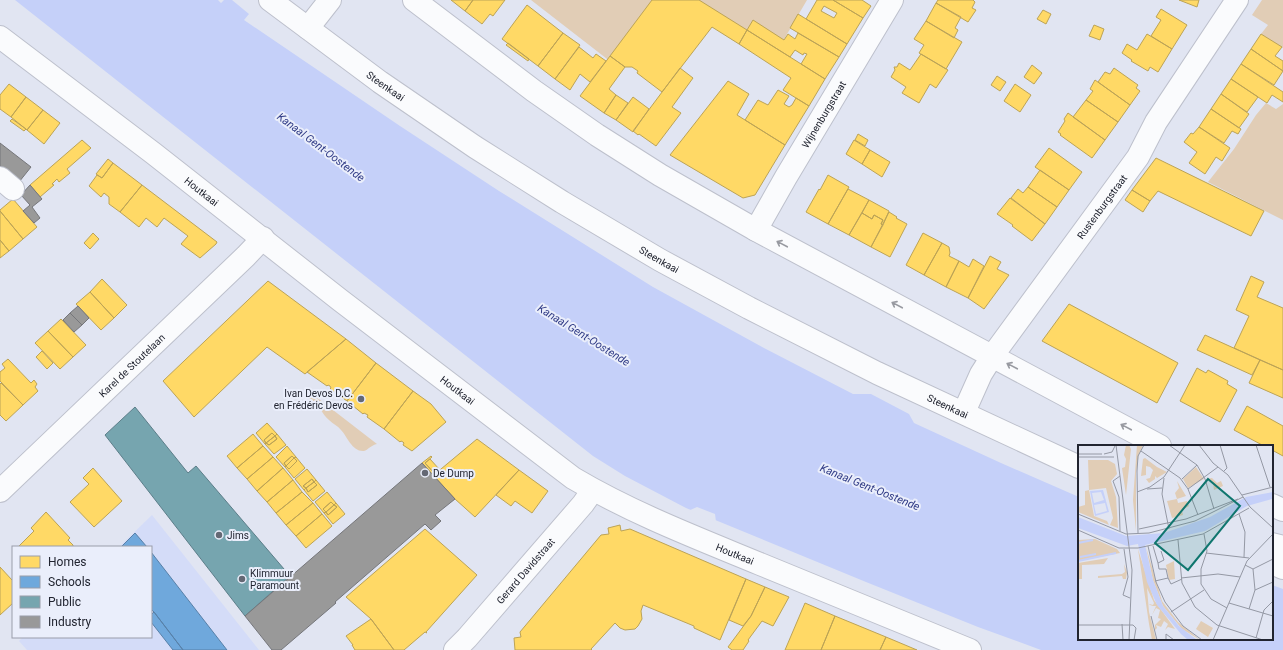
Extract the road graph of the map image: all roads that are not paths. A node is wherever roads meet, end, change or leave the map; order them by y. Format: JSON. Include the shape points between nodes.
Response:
{"nodes":[{"id":1,"x":270,"y":0,"type":"edge"},
{"id":2,"x":330,"y":0,"type":"edge"},
{"id":3,"x":414,"y":0,"type":"edge"},
{"id":4,"x":892,"y":0,"type":"edge"},
{"id":5,"x":1237,"y":0,"type":"edge"},
{"id":6,"x":308,"y":28,"type":"junction"},
{"id":7,"x":0,"y":37,"type":"edge"},
{"id":8,"x":756,"y":230,"type":"junction"},
{"id":9,"x":263,"y":238,"type":"junction"},
{"id":10,"x":993,"y":355,"type":"junction"},
{"id":11,"x":964,"y":412,"type":"junction"},
{"id":12,"x":1158,"y":445,"type":"edge"},
{"id":13,"x":1078,"y":467,"type":"edge"},
{"id":14,"x":593,"y":490,"type":"junction"},
{"id":15,"x":0,"y":491,"type":"edge"},
{"id":16,"x":1273,"y":505,"type":"edge"},
{"id":17,"x":1283,"y":510,"type":"edge"},
{"id":18,"x":1273,"y":544,"type":"edge"},
{"id":19,"x":1283,"y":547,"type":"edge"},
{"id":20,"x":1273,"y":563,"type":"edge"},
{"id":21,"x":1283,"y":568,"type":"edge"},
{"id":22,"x":455,"y":650,"type":"edge"},
{"id":23,"x":970,"y":650,"type":"edge"}],
"edges":[{"from":1,"to":6,"type":"street","name":"Steenkaai"},
{"from":2,"to":6,"type":"street"},
{"from":3,"to":8,"type":"street","via":[[596,135]]},
{"from":4,"to":8,"type":"street","name":"Wijnenburgstraat"},
{"from":5,"to":10,"type":"street","name":"Rustenburgstraat","via":[[1156,122],[1138,157]]},
{"from":6,"to":11,"type":"street","name":"Steenkaai","via":[[380,82],[475,147],[660,260],[762,315],[878,373]]},
{"from":7,"to":9,"type":"street","name":"Houtkaai"},
{"from":10,"to":8,"type":"street","one_way":true},
{"from":9,"to":14,"type":"street","name":"Houtkaai","via":[[573,478]]},
{"from":9,"to":15,"type":"street","name":"Karel de Stoutelaan"},
{"from":10,"to":11,"type":"street","name":"Rustenburgstraat","via":[[981,374]]},
{"from":12,"to":10,"type":"street","one_way":true},
{"from":11,"to":13,"type":"street","name":"Steenkaai"},
{"from":14,"to":22,"type":"street","name":"Gerard Davidstraat"},
{"from":14,"to":23,"type":"street","name":"Houtkaai","via":[[695,537]]},
{"from":16,"to":17,"type":"street"},
{"from":18,"to":19,"type":"street"},
{"from":20,"to":21,"type":"street"}]}
